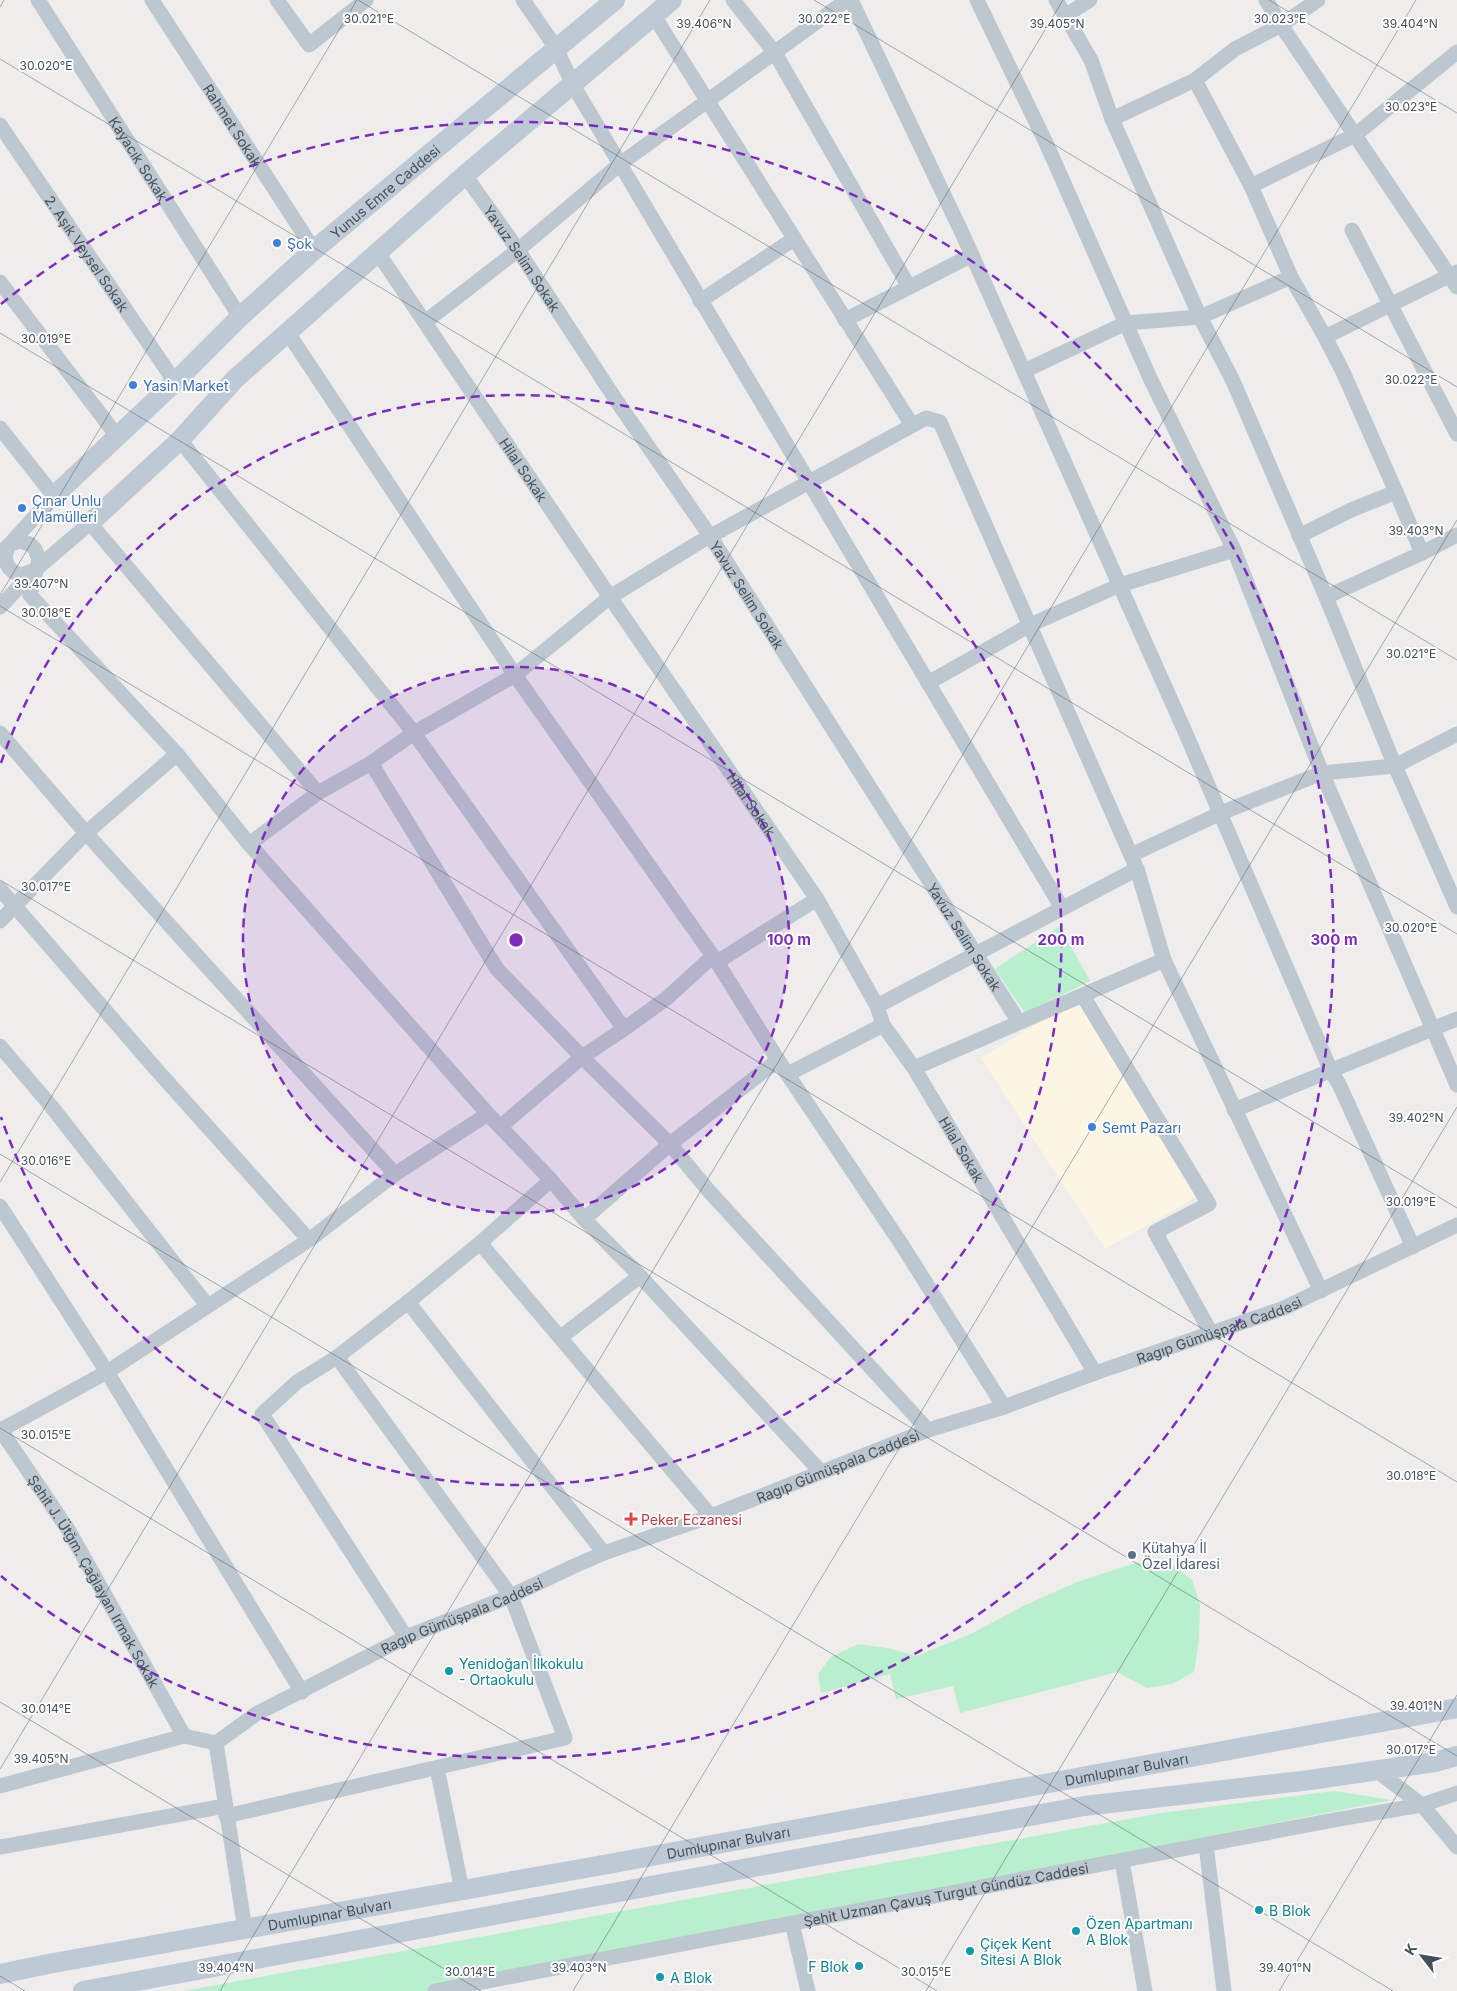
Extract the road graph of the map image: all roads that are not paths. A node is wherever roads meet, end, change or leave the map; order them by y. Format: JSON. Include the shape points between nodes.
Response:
{"nodes":[{"id":1,"x":38,"y":0,"type":"edge"},
{"id":2,"x":152,"y":0,"type":"edge"},
{"id":3,"x":277,"y":0,"type":"edge"},
{"id":4,"x":366,"y":0,"type":"edge"},
{"id":5,"x":523,"y":0,"type":"edge"},
{"id":6,"x":615,"y":0,"type":"edge"},
{"id":7,"x":672,"y":0,"type":"edge"},
{"id":8,"x":733,"y":0,"type":"edge"},
{"id":9,"x":847,"y":0,"type":"edge"},
{"id":10,"x":852,"y":0,"type":"edge"},
{"id":11,"x":977,"y":0,"type":"edge"},
{"id":12,"x":1056,"y":0,"type":"edge"},
{"id":13,"x":1090,"y":0,"type":"edge"},
{"id":14,"x":1266,"y":0,"type":"edge"},
{"id":15,"x":1318,"y":0,"type":"edge"},
{"id":16,"x":654,"y":16,"type":"junction"},
{"id":17,"x":1065,"y":16,"type":"junction"},
{"id":18,"x":1281,"y":25,"type":"junction"},
{"id":19,"x":556,"y":48,"type":"junction"},
{"id":20,"x":1457,"y":52,"type":"edge"},
{"id":21,"x":775,"y":53,"type":"junction"},
{"id":22,"x":1195,"y":80,"type":"junction"},
{"id":23,"x":573,"y":85,"type":"junction"},
{"id":24,"x":706,"y":102,"type":"junction"},
{"id":25,"x":1112,"y":119,"type":"junction"},
{"id":26,"x":0,"y":125,"type":"edge"},
{"id":27,"x":1355,"y":136,"type":"junction"},
{"id":28,"x":620,"y":164,"type":"junction"},
{"id":29,"x":465,"y":175,"type":"junction"},
{"id":30,"x":1251,"y":186,"type":"junction"},
{"id":31,"x":1352,"y":230,"type":"dead end"},
{"id":32,"x":794,"y":239,"type":"junction"},
{"id":33,"x":314,"y":250,"type":"junction"},
{"id":34,"x":518,"y":250,"type":"junction"},
{"id":35,"x":378,"y":253,"type":"junction"},
{"id":36,"x":972,"y":254,"type":"junction"},
{"id":37,"x":1291,"y":277,"type":"junction"},
{"id":38,"x":1455,"y":278,"type":"edge"},
{"id":39,"x":0,"y":282,"type":"edge"},
{"id":40,"x":909,"y":287,"type":"junction"},
{"id":41,"x":700,"y":301,"type":"junction"},
{"id":42,"x":1391,"y":305,"type":"junction"},
{"id":43,"x":240,"y":317,"type":"junction"},
{"id":44,"x":1200,"y":317,"type":"junction"},
{"id":45,"x":845,"y":320,"type":"junction"},
{"id":46,"x":424,"y":322,"type":"junction"},
{"id":47,"x":1126,"y":323,"type":"junction"},
{"id":48,"x":288,"y":333,"type":"junction"},
{"id":49,"x":1325,"y":337,"type":"junction"},
{"id":50,"x":1024,"y":371,"type":"junction"},
{"id":51,"x":175,"y":382,"type":"junction"},
{"id":52,"x":912,"y":426,"type":"junction"},
{"id":53,"x":0,"y":428,"type":"edge"},
{"id":54,"x":1457,"y":434,"type":"edge"},
{"id":55,"x":117,"y":436,"type":"junction"},
{"id":56,"x":180,"y":440,"type":"junction"},
{"id":57,"x":808,"y":483,"type":"junction"},
{"id":58,"x":1396,"y":492,"type":"junction"},
{"id":59,"x":54,"y":496,"type":"junction"},
{"id":60,"x":90,"y":523,"type":"junction"},
{"id":61,"x":1457,"y":534,"type":"edge"},
{"id":62,"x":710,"y":536,"type":"junction"},
{"id":63,"x":1299,"y":536,"type":"junction"},
{"id":64,"x":3,"y":545,"type":"edge"},
{"id":65,"x":1234,"y":550,"type":"junction"},
{"id":66,"x":1422,"y":553,"type":"junction"},
{"id":67,"x":35,"y":570,"type":"junction"},
{"id":68,"x":1120,"y":585,"type":"junction"},
{"id":69,"x":610,"y":597,"type":"junction"},
{"id":70,"x":1326,"y":597,"type":"junction"},
{"id":71,"x":0,"y":607,"type":"edge"},
{"id":72,"x":1030,"y":625,"type":"junction"},
{"id":73,"x":515,"y":675,"type":"junction"},
{"id":74,"x":928,"y":683,"type":"junction"},
{"id":75,"x":0,"y":733,"type":"edge"},
{"id":76,"x":414,"y":733,"type":"junction"},
{"id":77,"x":1457,"y":734,"type":"edge"},
{"id":78,"x":177,"y":754,"type":"junction"},
{"id":79,"x":371,"y":762,"type":"junction"},
{"id":80,"x":1395,"y":766,"type":"junction"},
{"id":81,"x":1322,"y":773,"type":"junction"},
{"id":82,"x":318,"y":793,"type":"junction"},
{"id":83,"x":1221,"y":813,"type":"junction"},
{"id":84,"x":86,"y":833,"type":"junction"},
{"id":85,"x":250,"y":844,"type":"junction"},
{"id":86,"x":1134,"y":862,"type":"junction"},
{"id":87,"x":0,"y":889,"type":"edge"},
{"id":88,"x":816,"y":899,"type":"junction"},
{"id":89,"x":16,"y":907,"type":"junction"},
{"id":90,"x":1457,"y":907,"type":"edge"},
{"id":91,"x":1062,"y":908,"type":"junction"},
{"id":92,"x":0,"y":922,"type":"edge"},
{"id":93,"x":975,"y":954,"type":"junction"},
{"id":94,"x":715,"y":959,"type":"junction"},
{"id":95,"x":1164,"y":960,"type":"junction"},
{"id":96,"x":1083,"y":996,"type":"junction"},
{"id":97,"x":877,"y":1006,"type":"junction"},
{"id":98,"x":1457,"y":1019,"type":"edge"},
{"id":99,"x":1019,"y":1022,"type":"junction"},
{"id":100,"x":883,"y":1025,"type":"junction"},
{"id":101,"x":1433,"y":1028,"type":"junction"},
{"id":102,"x":624,"y":1029,"type":"junction"},
{"id":103,"x":1,"y":1051,"type":"edge"},
{"id":104,"x":582,"y":1057,"type":"junction"},
{"id":105,"x":778,"y":1060,"type":"junction"},
{"id":106,"x":914,"y":1068,"type":"junction"},
{"id":107,"x":1331,"y":1071,"type":"junction"},
{"id":108,"x":788,"y":1074,"type":"junction"},
{"id":109,"x":1457,"y":1085,"type":"edge"},
{"id":110,"x":1234,"y":1110,"type":"junction"},
{"id":111,"x":488,"y":1114,"type":"junction"},
{"id":112,"x":500,"y":1127,"type":"junction"},
{"id":113,"x":670,"y":1144,"type":"junction"},
{"id":114,"x":395,"y":1174,"type":"junction"},
{"id":115,"x":551,"y":1180,"type":"junction"},
{"id":116,"x":1,"y":1208,"type":"edge"},
{"id":117,"x":584,"y":1219,"type":"junction"},
{"id":118,"x":1457,"y":1225,"type":"edge"},
{"id":119,"x":309,"y":1240,"type":"junction"},
{"id":120,"x":480,"y":1243,"type":"junction"},
{"id":121,"x":1413,"y":1247,"type":"junction"},
{"id":122,"x":640,"y":1276,"type":"junction"},
{"id":123,"x":1320,"y":1291,"type":"junction"},
{"id":124,"x":408,"y":1302,"type":"junction"},
{"id":125,"x":207,"y":1306,"type":"junction"},
{"id":126,"x":1211,"y":1333,"type":"junction"},
{"id":127,"x":561,"y":1337,"type":"junction"},
{"id":128,"x":337,"y":1357,"type":"junction"},
{"id":129,"x":108,"y":1372,"type":"junction"},
{"id":130,"x":1095,"y":1373,"type":"junction"},
{"id":131,"x":1004,"y":1407,"type":"junction"},
{"id":132,"x":0,"y":1430,"type":"edge"},
{"id":133,"x":928,"y":1430,"type":"junction"},
{"id":134,"x":821,"y":1472,"type":"junction"},
{"id":135,"x":711,"y":1516,"type":"junction"},
{"id":136,"x":604,"y":1553,"type":"junction"},
{"id":137,"x":511,"y":1596,"type":"junction"},
{"id":138,"x":406,"y":1637,"type":"junction"},
{"id":139,"x":302,"y":1692,"type":"junction"},
{"id":140,"x":1457,"y":1708,"type":"edge"},
{"id":141,"x":184,"y":1736,"type":"junction"},
{"id":142,"x":216,"y":1743,"type":"junction"},
{"id":143,"x":1457,"y":1756,"type":"edge"},
{"id":144,"x":437,"y":1768,"type":"junction"},
{"id":145,"x":1377,"y":1770,"type":"junction"},
{"id":146,"x":0,"y":1786,"type":"edge"},
{"id":147,"x":1457,"y":1794,"type":"edge"},
{"id":148,"x":1422,"y":1804,"type":"junction"},
{"id":149,"x":225,"y":1811,"type":"junction"},
{"id":150,"x":1206,"y":1845,"type":"junction"},
{"id":151,"x":0,"y":1847,"type":"edge"},
{"id":152,"x":1457,"y":1847,"type":"edge"},
{"id":153,"x":1122,"y":1861,"type":"junction"},
{"id":154,"x":462,"y":1890,"type":"junction"},
{"id":155,"x":792,"y":1923,"type":"junction"},
{"id":156,"x":245,"y":1930,"type":"junction"},
{"id":157,"x":0,"y":1974,"type":"edge"},
{"id":158,"x":83,"y":1991,"type":"edge"},
{"id":159,"x":435,"y":1991,"type":"edge"},
{"id":160,"x":808,"y":1991,"type":"edge"},
{"id":161,"x":1145,"y":1991,"type":"edge"},
{"id":162,"x":1224,"y":1991,"type":"edge"}],
"edges":[{"from":1,"to":43,"type":"street","name":"Kayacık Sokak"},
{"from":2,"to":33,"type":"street","name":"Rahmet Sokak"},
{"from":3,"to":4,"type":"street","via":[[309,45]]},
{"from":5,"to":19,"type":"street"},
{"from":6,"to":19,"type":"main road","name":"Yunus Emre Caddesi"},
{"from":7,"to":16,"type":"main road"},
{"from":8,"to":21,"type":"street"},
{"from":9,"to":21,"type":"street"},
{"from":10,"to":36,"type":"street"},
{"from":11,"to":47,"type":"street","via":[[1047,145]]},
{"from":12,"to":17,"type":"street"},
{"from":13,"to":17,"type":"street"},
{"from":14,"to":18,"type":"street"},
{"from":15,"to":18,"type":"street"},
{"from":16,"to":23,"type":"main road"},
{"from":16,"to":24,"type":"street"},
{"from":17,"to":25,"type":"street","via":[[1091,60]]},
{"from":18,"to":22,"type":"street","via":[[1235,50]]},
{"from":18,"to":27,"type":"street"},
{"from":19,"to":23,"type":"street"},
{"from":19,"to":33,"type":"main road","name":"Yunus Emre Caddesi"},
{"from":20,"to":27,"type":"street"},
{"from":21,"to":24,"type":"street"},
{"from":21,"to":40,"type":"street"},
{"from":22,"to":25,"type":"street"},
{"from":22,"to":30,"type":"street"},
{"from":23,"to":28,"type":"street"},
{"from":23,"to":29,"type":"main road"},
{"from":24,"to":28,"type":"street"},
{"from":24,"to":32,"type":"street"},
{"from":25,"to":44,"type":"street"},
{"from":26,"to":51,"type":"street","name":"2. Aşık Veysel Sokak"},
{"from":27,"to":30,"type":"street"},
{"from":27,"to":38,"type":"street"},
{"from":28,"to":34,"type":"street"},
{"from":28,"to":41,"type":"street"},
{"from":29,"to":34,"type":"street","name":"Yavuz Selim Sokak"},
{"from":29,"to":35,"type":"main road"},
{"from":30,"to":37,"type":"street"},
{"from":31,"to":42,"type":"street"},
{"from":32,"to":41,"type":"street"},
{"from":32,"to":45,"type":"street"},
{"from":33,"to":43,"type":"main road","name":"Yunus Emre Caddesi"},
{"from":34,"to":46,"type":"street"},
{"from":34,"to":62,"type":"street","name":"Yavuz Selim Sokak"},
{"from":35,"to":46,"type":"street","name":"Hilal Sokak"},
{"from":35,"to":48,"type":"main road"},
{"from":36,"to":40,"type":"street"},
{"from":36,"to":50,"type":"street"},
{"from":37,"to":44,"type":"street"},
{"from":37,"to":49,"type":"street"},
{"from":38,"to":42,"type":"street"},
{"from":39,"to":55,"type":"street"},
{"from":40,"to":45,"type":"street"},
{"from":41,"to":57,"type":"street"},
{"from":42,"to":49,"type":"street"},
{"from":42,"to":54,"type":"street"},
{"from":43,"to":51,"type":"main road","name":"Yunus Emre Caddesi"},
{"from":44,"to":47,"type":"street"},
{"from":44,"to":63,"type":"street","via":[[1233,381]]},
{"from":45,"to":52,"type":"street"},
{"from":46,"to":69,"type":"street","name":"Hilal Sokak"},
{"from":47,"to":50,"type":"street"},
{"from":47,"to":65,"type":"street"},
{"from":48,"to":56,"type":"main road","via":[[235,379]]},
{"from":48,"to":73,"type":"street"},
{"from":49,"to":58,"type":"street"},
{"from":50,"to":68,"type":"street"},
{"from":51,"to":55,"type":"main road","name":"Yunus Emre Caddesi"},
{"from":52,"to":57,"type":"street"},
{"from":52,"to":72,"type":"street","via":[[926,418],[940,422]]},
{"from":53,"to":59,"type":"street"},
{"from":55,"to":59,"type":"main road","name":"Yunus Emre Caddesi"},
{"from":56,"to":60,"type":"main road"},
{"from":56,"to":76,"type":"street"},
{"from":57,"to":62,"type":"street"},
{"from":57,"to":74,"type":"street"},
{"from":58,"to":63,"type":"street"},
{"from":58,"to":66,"type":"street"},
{"from":59,"to":64,"type":"street"},
{"from":60,"to":67,"type":"street"},
{"from":60,"to":82,"type":"street"},
{"from":61,"to":66,"type":"street"},
{"from":62,"to":69,"type":"street"},
{"from":62,"to":93,"type":"street","name":"Yavuz Selim Sokak"},
{"from":63,"to":70,"type":"street"},
{"from":64,"to":67,"type":"street","via":[[10,570],[20,575]]},
{"from":64,"to":67,"type":"street","via":[[19,541],[30,544],[39,559]]},
{"from":65,"to":68,"type":"street"},
{"from":65,"to":81,"type":"street"},
{"from":66,"to":70,"type":"street"},
{"from":67,"to":71,"type":"street"},
{"from":67,"to":78,"type":"street","via":[[30,595]]},
{"from":68,"to":72,"type":"street"},
{"from":68,"to":83,"type":"street"},
{"from":69,"to":73,"type":"street"},
{"from":69,"to":88,"type":"street","name":"Hilal Sokak"},
{"from":70,"to":80,"type":"street"},
{"from":72,"to":74,"type":"street"},
{"from":72,"to":86,"type":"street"},
{"from":73,"to":76,"type":"street"},
{"from":73,"to":94,"type":"street"},
{"from":74,"to":91,"type":"street"},
{"from":75,"to":84,"type":"street"},
{"from":76,"to":79,"type":"street"},
{"from":76,"to":102,"type":"street"},
{"from":77,"to":80,"type":"street"},
{"from":78,"to":84,"type":"street"},
{"from":78,"to":85,"type":"street"},
{"from":79,"to":82,"type":"street"},
{"from":79,"to":104,"type":"street","via":[[497,969]]},
{"from":80,"to":81,"type":"street"},
{"from":80,"to":90,"type":"street"},
{"from":81,"to":83,"type":"street"},
{"from":81,"to":101,"type":"street"},
{"from":82,"to":85,"type":"street"},
{"from":83,"to":86,"type":"street"},
{"from":83,"to":107,"type":"street"},
{"from":84,"to":89,"type":"street"},
{"from":84,"to":114,"type":"street"},
{"from":85,"to":111,"type":"street"},
{"from":86,"to":91,"type":"street"},
{"from":86,"to":95,"type":"street"},
{"from":87,"to":89,"type":"street"},
{"from":88,"to":94,"type":"street"},
{"from":88,"to":97,"type":"street","name":"Hilal Sokak"},
{"from":89,"to":92,"type":"street"},
{"from":89,"to":119,"type":"street"},
{"from":91,"to":93,"type":"street"},
{"from":93,"to":97,"type":"street"},
{"from":93,"to":99,"type":"street","name":"Yavuz Selim Sokak"},
{"from":94,"to":102,"type":"street"},
{"from":94,"to":105,"type":"street"},
{"from":95,"to":96,"type":"street"},
{"from":95,"to":110,"type":"street"},
{"from":96,"to":99,"type":"street"},
{"from":96,"to":126,"type":"street","via":[[1209,1204],[1155,1232]]},
{"from":97,"to":100,"type":"street","name":"Hilal Sokak"},
{"from":98,"to":101,"type":"street"},
{"from":99,"to":106,"type":"street"},
{"from":100,"to":106,"type":"street","name":"Hilal Sokak"},
{"from":100,"to":108,"type":"street"},
{"from":101,"to":107,"type":"street"},
{"from":101,"to":109,"type":"street"},
{"from":102,"to":104,"type":"street"},
{"from":103,"to":125,"type":"street","via":[[51,1106]]},
{"from":104,"to":112,"type":"street"},
{"from":104,"to":113,"type":"street"},
{"from":105,"to":108,"type":"street"},
{"from":105,"to":113,"type":"street"},
{"from":106,"to":130,"type":"street","name":"Hilal Sokak"},
{"from":107,"to":110,"type":"street"},
{"from":107,"to":121,"type":"street"},
{"from":108,"to":131,"type":"street","via":[[902,1245]]},
{"from":110,"to":123,"type":"street"},
{"from":111,"to":112,"type":"street"},
{"from":111,"to":114,"type":"street"},
{"from":112,"to":115,"type":"street"},
{"from":113,"to":117,"type":"street"},
{"from":113,"to":133,"type":"street"},
{"from":114,"to":119,"type":"street"},
{"from":115,"to":117,"type":"street"},
{"from":115,"to":120,"type":"street"},
{"from":116,"to":129,"type":"street"},
{"from":117,"to":122,"type":"street"},
{"from":118,"to":121,"type":"street","name":"Ragıp Gümüşpala Caddesi"},
{"from":119,"to":125,"type":"street"},
{"from":120,"to":124,"type":"street"},
{"from":120,"to":127,"type":"street"},
{"from":121,"to":123,"type":"street","name":"Ragıp Gümüşpala Caddesi"},
{"from":122,"to":127,"type":"street"},
{"from":122,"to":134,"type":"street"},
{"from":123,"to":126,"type":"street","name":"Ragıp Gümüşpala Caddesi","via":[[1284,1308]]},
{"from":124,"to":128,"type":"street"},
{"from":124,"to":136,"type":"street"},
{"from":125,"to":129,"type":"street"},
{"from":126,"to":130,"type":"street","name":"Ragıp Gümüşpala Caddesi"},
{"from":127,"to":135,"type":"street"},
{"from":128,"to":137,"type":"street"},
{"from":128,"to":138,"type":"street","via":[[297,1382],[262,1414]]},
{"from":129,"to":132,"type":"street"},
{"from":129,"to":139,"type":"street"},
{"from":130,"to":131,"type":"street","name":"Ragıp Gümüşpala Caddesi"},
{"from":131,"to":133,"type":"street","name":"Ragıp Gümüşpala Caddesi"},
{"from":132,"to":141,"type":"street","name":"Şehit J. Ütğm. Çağlayan Irmak Sokak","via":[[69,1531]]},
{"from":133,"to":134,"type":"street","name":"Ragıp Gümüşpala Caddesi"},
{"from":134,"to":135,"type":"street","name":"Ragıp Gümüşpala Caddesi"},
{"from":135,"to":136,"type":"street","name":"Ragıp Gümüşpala Caddesi"},
{"from":136,"to":137,"type":"street","name":"Ragıp Gümüşpala Caddesi"},
{"from":137,"to":138,"type":"street","name":"Ragıp Gümüşpala Caddesi"},
{"from":137,"to":144,"type":"street","via":[[564,1738]]},
{"from":138,"to":139,"type":"street","name":"Ragıp Gümüşpala Caddesi"},
{"from":139,"to":142,"type":"street","name":"Ragıp Gümüşpala Caddesi","via":[[256,1714]]},
{"from":140,"to":154,"type":"main road","name":"Dumlupınar Bulvarı"},
{"from":141,"to":142,"type":"street"},
{"from":141,"to":146,"type":"street"},
{"from":142,"to":149,"type":"street"},
{"from":143,"to":145,"type":"main road","name":"Dumlupınar Bulvarı"},
{"from":144,"to":149,"type":"street"},
{"from":144,"to":154,"type":"street"},
{"from":145,"to":148,"type":"street"},
{"from":145,"to":158,"type":"main road","name":"Dumlupınar Bulvarı","via":[[1084,1806]]},
{"from":147,"to":148,"type":"street","name":"Şehit Uzman Çavuş Turgut Gündüz Caddesi"},
{"from":148,"to":150,"type":"street","name":"Şehit Uzman Çavuş Turgut Gündüz Caddesi"},
{"from":148,"to":152,"type":"street"},
{"from":149,"to":151,"type":"street"},
{"from":149,"to":156,"type":"street"},
{"from":150,"to":153,"type":"street","name":"Şehit Uzman Çavuş Turgut Gündüz Caddesi"},
{"from":150,"to":162,"type":"street"},
{"from":153,"to":155,"type":"street","name":"Şehit Uzman Çavuş Turgut Gündüz Caddesi"},
{"from":153,"to":161,"type":"street"},
{"from":154,"to":156,"type":"main road","name":"Dumlupınar Bulvarı"},
{"from":155,"to":159,"type":"street","name":"Şehit Uzman Çavuş Turgut Gündüz Caddesi"},
{"from":155,"to":160,"type":"street"},
{"from":156,"to":157,"type":"main road","name":"Dumlupınar Bulvarı"}]}
